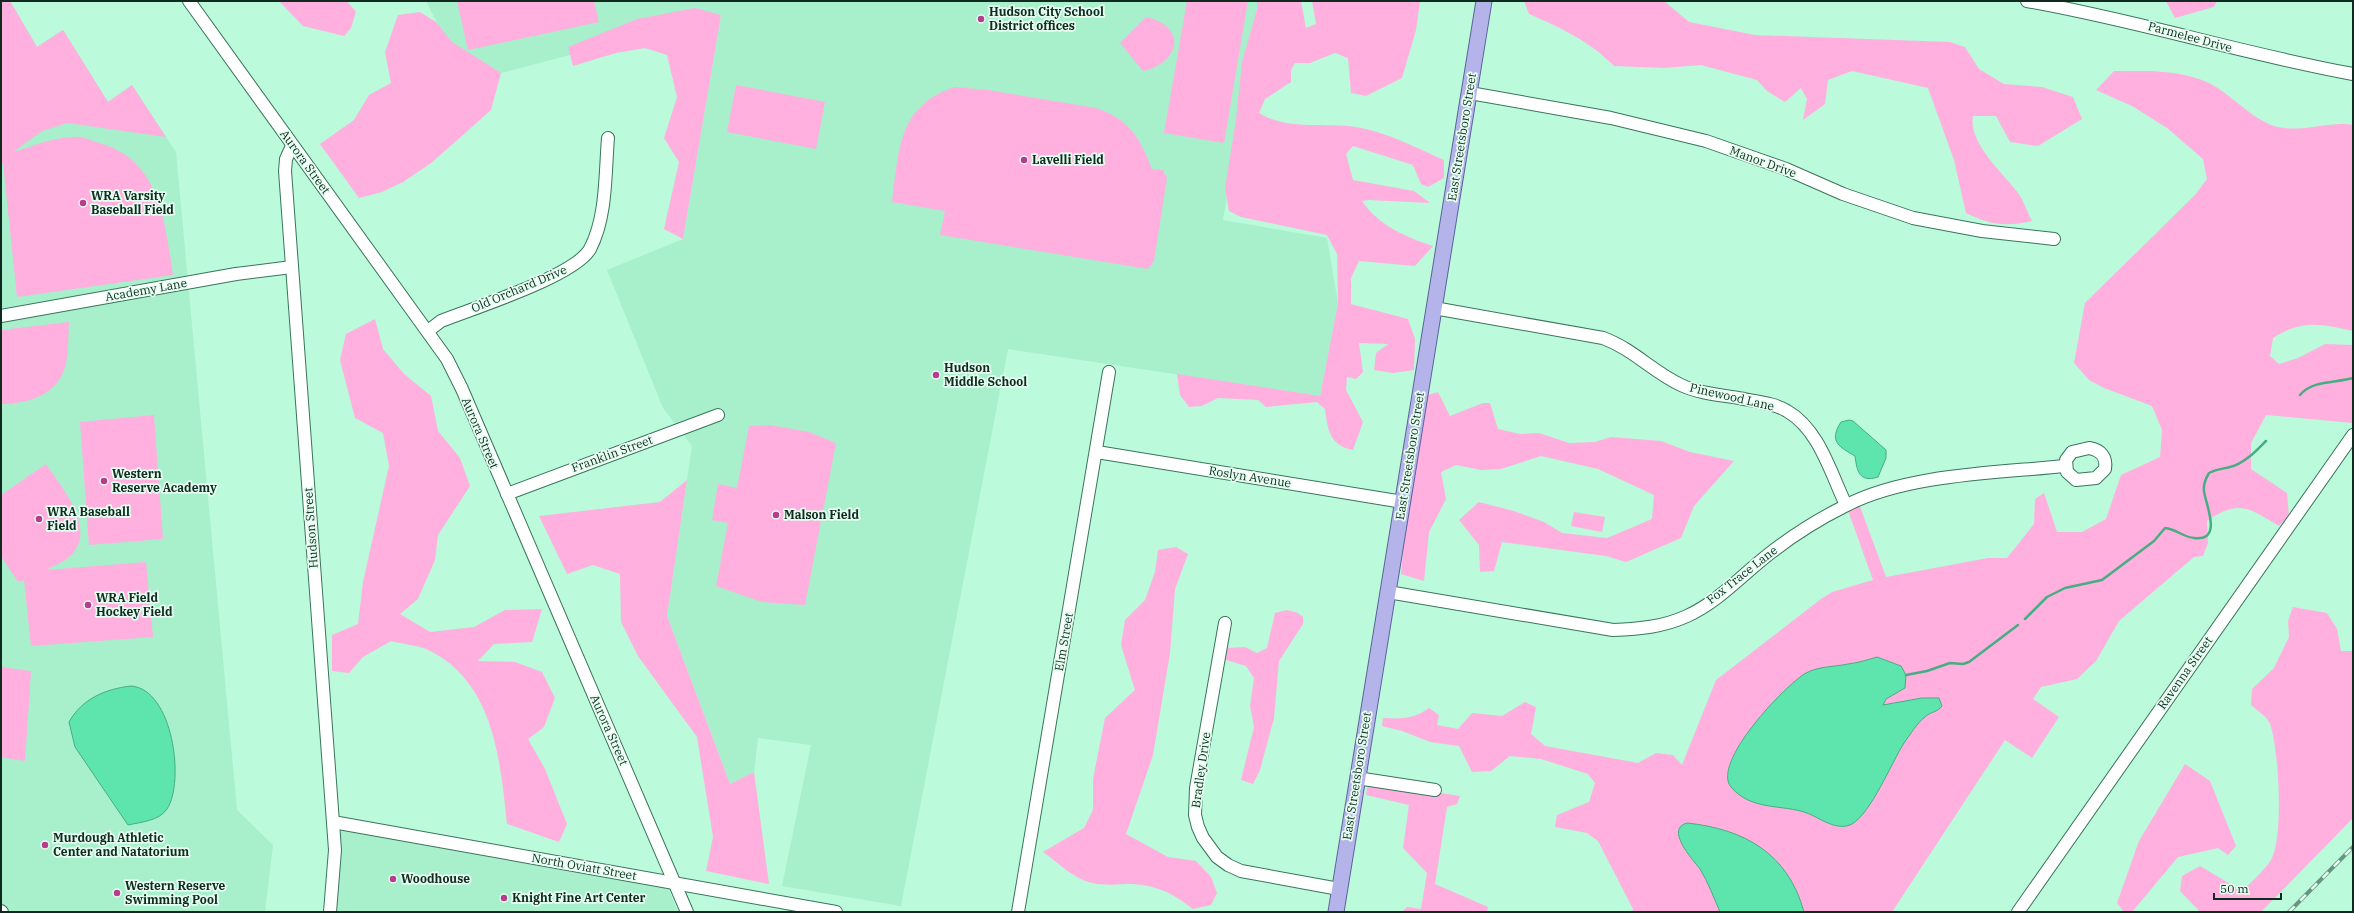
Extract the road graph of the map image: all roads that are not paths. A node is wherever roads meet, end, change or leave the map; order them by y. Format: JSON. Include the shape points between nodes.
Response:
{"nodes":[{"id":1,"x":189,"y":1,"type":"edge"},
{"id":2,"x":1484,"y":1,"type":"edge"},
{"id":3,"x":2027,"y":1,"type":"edge"},
{"id":4,"x":2353,"y":74,"type":"edge"},
{"id":5,"x":1470,"y":93,"type":"junction"},
{"id":6,"x":608,"y":138,"type":"dead end"},
{"id":7,"x":292,"y":146,"type":"junction"},
{"id":8,"x":2054,"y":239,"type":"dead end"},
{"id":9,"x":292,"y":267,"type":"junction"},
{"id":10,"x":1434,"y":308,"type":"junction"},
{"id":11,"x":1,"y":316,"type":"edge"},
{"id":12,"x":428,"y":331,"type":"junction"},
{"id":13,"x":1109,"y":372,"type":"dead end"},
{"id":14,"x":718,"y":415,"type":"dead end"},
{"id":15,"x":2353,"y":435,"type":"edge"},
{"id":16,"x":1096,"y":452,"type":"junction"},
{"id":17,"x":2065,"y":466,"type":"dead end"},
{"id":18,"x":506,"y":494,"type":"junction"},
{"id":19,"x":1403,"y":502,"type":"junction"},
{"id":20,"x":1846,"y":505,"type":"junction"},
{"id":21,"x":1388,"y":592,"type":"junction"},
{"id":22,"x":1225,"y":623,"type":"dead end"},
{"id":23,"x":1357,"y":778,"type":"junction"},
{"id":24,"x":1435,"y":790,"type":"dead end"},
{"id":25,"x":333,"y":822,"type":"junction"},
{"id":26,"x":675,"y":882,"type":"junction"},
{"id":27,"x":1339,"y":889,"type":"junction"},
{"id":28,"x":330,"y":912,"type":"edge"},
{"id":29,"x":687,"y":912,"type":"edge"},
{"id":30,"x":836,"y":912,"type":"edge"},
{"id":31,"x":1018,"y":912,"type":"edge"},
{"id":32,"x":1336,"y":912,"type":"edge"},
{"id":33,"x":2018,"y":912,"type":"edge"}],
"edges":[{"from":1,"to":7,"type":"street","name":"Aurora Street"},
{"from":2,"to":5,"type":"main road","name":"East Streetsboro Street"},
{"from":3,"to":4,"type":"street","name":"Parmelee Drive","via":[[2150,26],[2252,54]]},
{"from":5,"to":8,"type":"street","name":"Manor Drive","via":[[1612,118],[1706,141],[1913,218],[1982,231]]},
{"from":5,"to":10,"type":"main road","name":"East Streetsboro Street"},
{"from":6,"to":12,"type":"street","name":"Old Orchard Drive","via":[[598,227],[590,248],[581,261],[552,277],[441,322]]},
{"from":7,"to":9,"type":"street","name":"Hudson Street","via":[[286,159],[285,171]]},
{"from":7,"to":12,"type":"street","name":"Aurora Street"},
{"from":9,"to":11,"type":"street","name":"Academy Lane","via":[[236,274]]},
{"from":9,"to":25,"type":"street","name":"Hudson Street"},
{"from":10,"to":19,"type":"main road","name":"East Streetsboro Street"},
{"from":10,"to":20,"type":"street","name":"Pinewood Lane","via":[[1603,338],[1629,350],[1662,375],[1682,385],[1704,392],[1772,404],[1787,411],[1799,420],[1815,439]]},
{"from":12,"to":18,"type":"street","name":"Aurora Street","via":[[447,359],[462,389]]},
{"from":13,"to":16,"type":"street","name":"Elm Street"},
{"from":14,"to":18,"type":"street","name":"Franklin Street"},
{"from":15,"to":33,"type":"street","name":"Ravenna Street"},
{"from":16,"to":19,"type":"street","name":"Roslyn Avenue"},
{"from":16,"to":31,"type":"street","name":"Elm Street"},
{"from":17,"to":20,"type":"street","name":"Fox Trace Lane","via":[[1931,480]]},
{"from":18,"to":26,"type":"street","name":"Aurora Street"},
{"from":19,"to":21,"type":"main road","name":"East Streetsboro Street"},
{"from":20,"to":21,"type":"street","name":"Fox Trace Lane","via":[[1799,532],[1721,594],[1688,616],[1638,630],[1613,630]]},
{"from":21,"to":23,"type":"main road","name":"East Streetsboro Street"},
{"from":22,"to":27,"type":"street","name":"Bradley Drive","via":[[1196,788],[1195,815],[1198,828],[1217,856],[1241,871]]},
{"from":23,"to":24,"type":"street"},
{"from":23,"to":27,"type":"main road","name":"East Streetsboro Street"},
{"from":25,"to":26,"type":"street","name":"North Oviatt Street"},
{"from":25,"to":28,"type":"street","name":"Hudson Street","via":[[336,858]]},
{"from":26,"to":29,"type":"street","name":"Aurora Street"},
{"from":26,"to":30,"type":"street","name":"North Oviatt Street"},
{"from":27,"to":32,"type":"main road","name":"East Streetsboro Street"}]}
